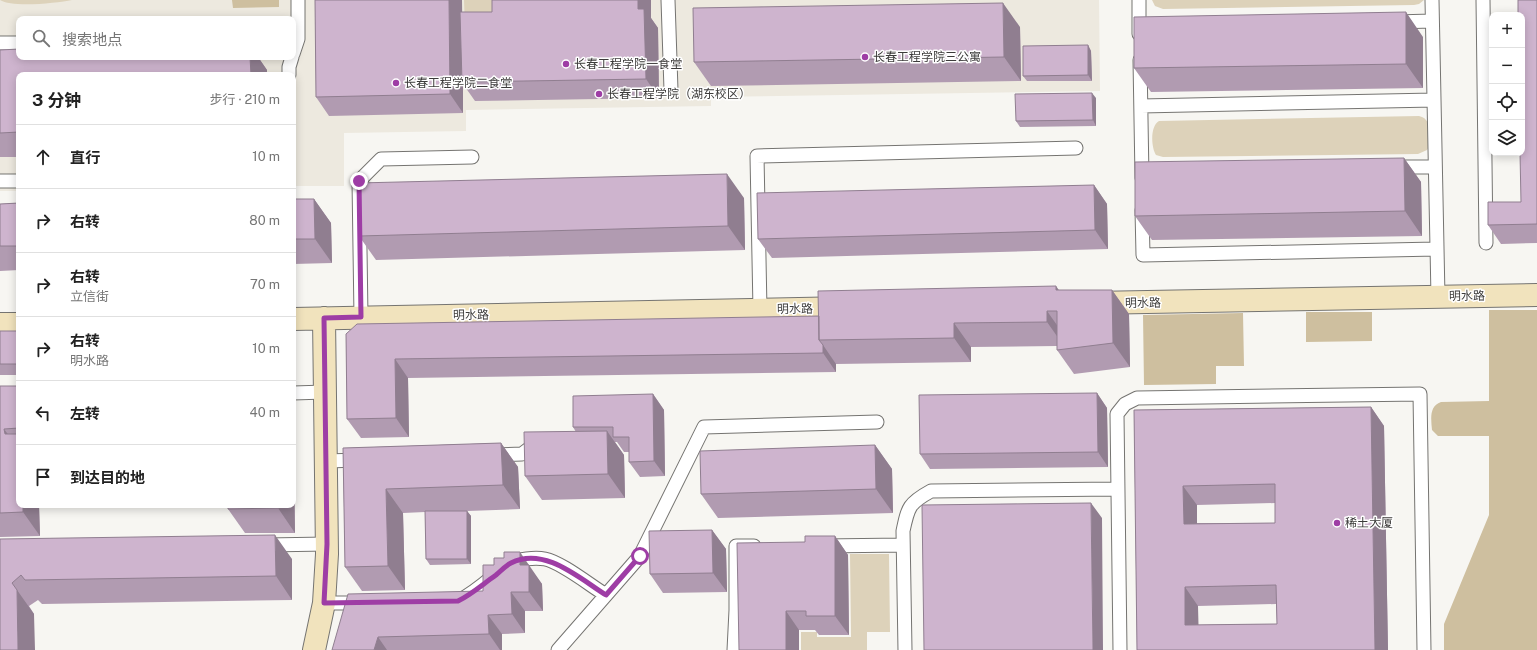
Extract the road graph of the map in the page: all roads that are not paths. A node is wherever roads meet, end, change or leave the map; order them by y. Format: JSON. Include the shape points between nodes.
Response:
{"nodes":[{"id":1,"x":298,"y":0,"type":"edge"},
{"id":2,"x":668,"y":0,"type":"edge"},
{"id":3,"x":1138,"y":0,"type":"edge"},
{"id":4,"x":1432,"y":0,"type":"edge"},
{"id":5,"x":1484,"y":0,"type":"edge"},
{"id":6,"x":1384,"y":22,"type":"edge"},
{"id":7,"x":1432,"y":22,"type":"junction"},
{"id":8,"x":1139,"y":27,"type":"junction"},
{"id":9,"x":1155,"y":27,"type":"edge"},
{"id":10,"x":296,"y":39,"type":"edge"},
{"id":11,"x":16,"y":42,"type":"edge"},
{"id":12,"x":0,"y":43,"type":"edge"},
{"id":13,"x":292,"y":60,"type":"edge"},
{"id":14,"x":289,"y":72,"type":"edge"},
{"id":15,"x":671,"y":90,"type":"dead end"},
{"id":16,"x":1434,"y":100,"type":"junction"},
{"id":17,"x":1140,"y":106,"type":"junction"},
{"id":18,"x":1076,"y":148,"type":"dead end"},
{"id":19,"x":472,"y":157,"type":"dead end"},
{"id":20,"x":1435,"y":166,"type":"junction"},
{"id":21,"x":1379,"y":168,"type":"edge"},
{"id":22,"x":1142,"y":172,"type":"junction"},
{"id":23,"x":1157,"y":172,"type":"edge"},
{"id":24,"x":16,"y":181,"type":"edge"},
{"id":25,"x":0,"y":182,"type":"edge"},
{"id":26,"x":1486,"y":243,"type":"edge"},
{"id":27,"x":1436,"y":249,"type":"junction"},
{"id":28,"x":1537,"y":295,"type":"edge"},
{"id":29,"x":1438,"y":297,"type":"junction"},
{"id":30,"x":1071,"y":304,"type":"edge"},
{"id":31,"x":864,"y":308,"type":"edge"},
{"id":32,"x":760,"y":310,"type":"junction"},
{"id":33,"x":361,"y":317,"type":"junction"},
{"id":34,"x":324,"y":318,"type":"junction"},
{"id":35,"x":296,"y":319,"type":"edge"},
{"id":36,"x":0,"y":324,"type":"edge"},
{"id":37,"x":16,"y":324,"type":"edge"},
{"id":38,"x":325,"y":392,"type":"junction"},
{"id":39,"x":296,"y":393,"type":"edge"},
{"id":40,"x":877,"y":422,"type":"dead end"},
{"id":41,"x":550,"y":442,"type":"edge"},
{"id":42,"x":483,"y":456,"type":"edge"},
{"id":43,"x":373,"y":459,"type":"edge"},
{"id":44,"x":326,"y":461,"type":"junction"},
{"id":45,"x":1117,"y":489,"type":"junction"},
{"id":46,"x":327,"y":544,"type":"junction"},
{"id":47,"x":904,"y":545,"type":"junction"},
{"id":48,"x":255,"y":546,"type":"edge"},
{"id":49,"x":768,"y":546,"type":"edge"},
{"id":50,"x":808,"y":546,"type":"edge"},
{"id":51,"x":606,"y":595,"type":"junction"},
{"id":52,"x":450,"y":601,"type":"edge"},
{"id":53,"x":379,"y":602,"type":"edge"},
{"id":54,"x":324,"y":603,"type":"junction"},
{"id":55,"x":314,"y":650,"type":"edge"},
{"id":56,"x":558,"y":650,"type":"edge"},
{"id":57,"x":734,"y":650,"type":"edge"},
{"id":58,"x":905,"y":650,"type":"edge"},
{"id":59,"x":1120,"y":650,"type":"edge"},
{"id":60,"x":1424,"y":650,"type":"edge"}],
"edges":[{"from":1,"to":10,"type":"lane"},
{"from":2,"to":15,"type":"lane"},
{"from":3,"to":8,"type":"lane"},
{"from":4,"to":7,"type":"lane"},
{"from":5,"to":26,"type":"lane"},
{"from":6,"to":7,"type":"lane"},
{"from":7,"to":16,"type":"lane"},
{"from":8,"to":9,"type":"lane"},
{"from":8,"to":17,"type":"lane"},
{"from":11,"to":12,"type":"lane"},
{"from":13,"to":14,"type":"lane"},
{"from":16,"to":17,"type":"lane"},
{"from":16,"to":20,"type":"lane"},
{"from":17,"to":22,"type":"lane"},
{"from":18,"to":32,"type":"lane","via":[[757,156]]},
{"from":19,"to":33,"type":"lane","via":[[381,159],[359,181]]},
{"from":20,"to":21,"type":"lane"},
{"from":20,"to":27,"type":"lane"},
{"from":22,"to":23,"type":"lane"},
{"from":22,"to":27,"type":"lane","via":[[1143,255]]},
{"from":24,"to":25,"type":"lane"},
{"from":27,"to":29,"type":"lane"},
{"from":28,"to":29,"type":"street","name":"明水路"},
{"from":29,"to":30,"type":"street","name":"明水路"},
{"from":31,"to":32,"type":"street","name":"明水路"},
{"from":32,"to":33,"type":"street","name":"明水路"},
{"from":33,"to":34,"type":"street","name":"明水路"},
{"from":34,"to":35,"type":"street","name":"明水路"},
{"from":34,"to":38,"type":"street"},
{"from":36,"to":37,"type":"street"},
{"from":38,"to":39,"type":"lane"},
{"from":38,"to":44,"type":"street"},
{"from":40,"to":51,"type":"lane","via":[[704,427],[640,556]]},
{"from":41,"to":42,"type":"lane","via":[[537,442],[522,454]]},
{"from":43,"to":44,"type":"lane"},
{"from":44,"to":46,"type":"street"},
{"from":45,"to":47,"type":"lane","via":[[931,491],[916,499],[907,513]]},
{"from":45,"to":59,"type":"lane"},
{"from":45,"to":60,"type":"lane","via":[[1117,414],[1125,404],[1137,398],[1420,394]]},
{"from":46,"to":48,"type":"lane"},
{"from":46,"to":54,"type":"street"},
{"from":47,"to":50,"type":"lane"},
{"from":47,"to":58,"type":"lane"},
{"from":49,"to":57,"type":"lane","via":[[736,546]]},
{"from":51,"to":52,"type":"lane","via":[[558,564],[545,559],[526,559],[511,563],[470,595],[458,601]]},
{"from":51,"to":56,"type":"lane"},
{"from":53,"to":54,"type":"lane"},
{"from":54,"to":55,"type":"street"}]}
